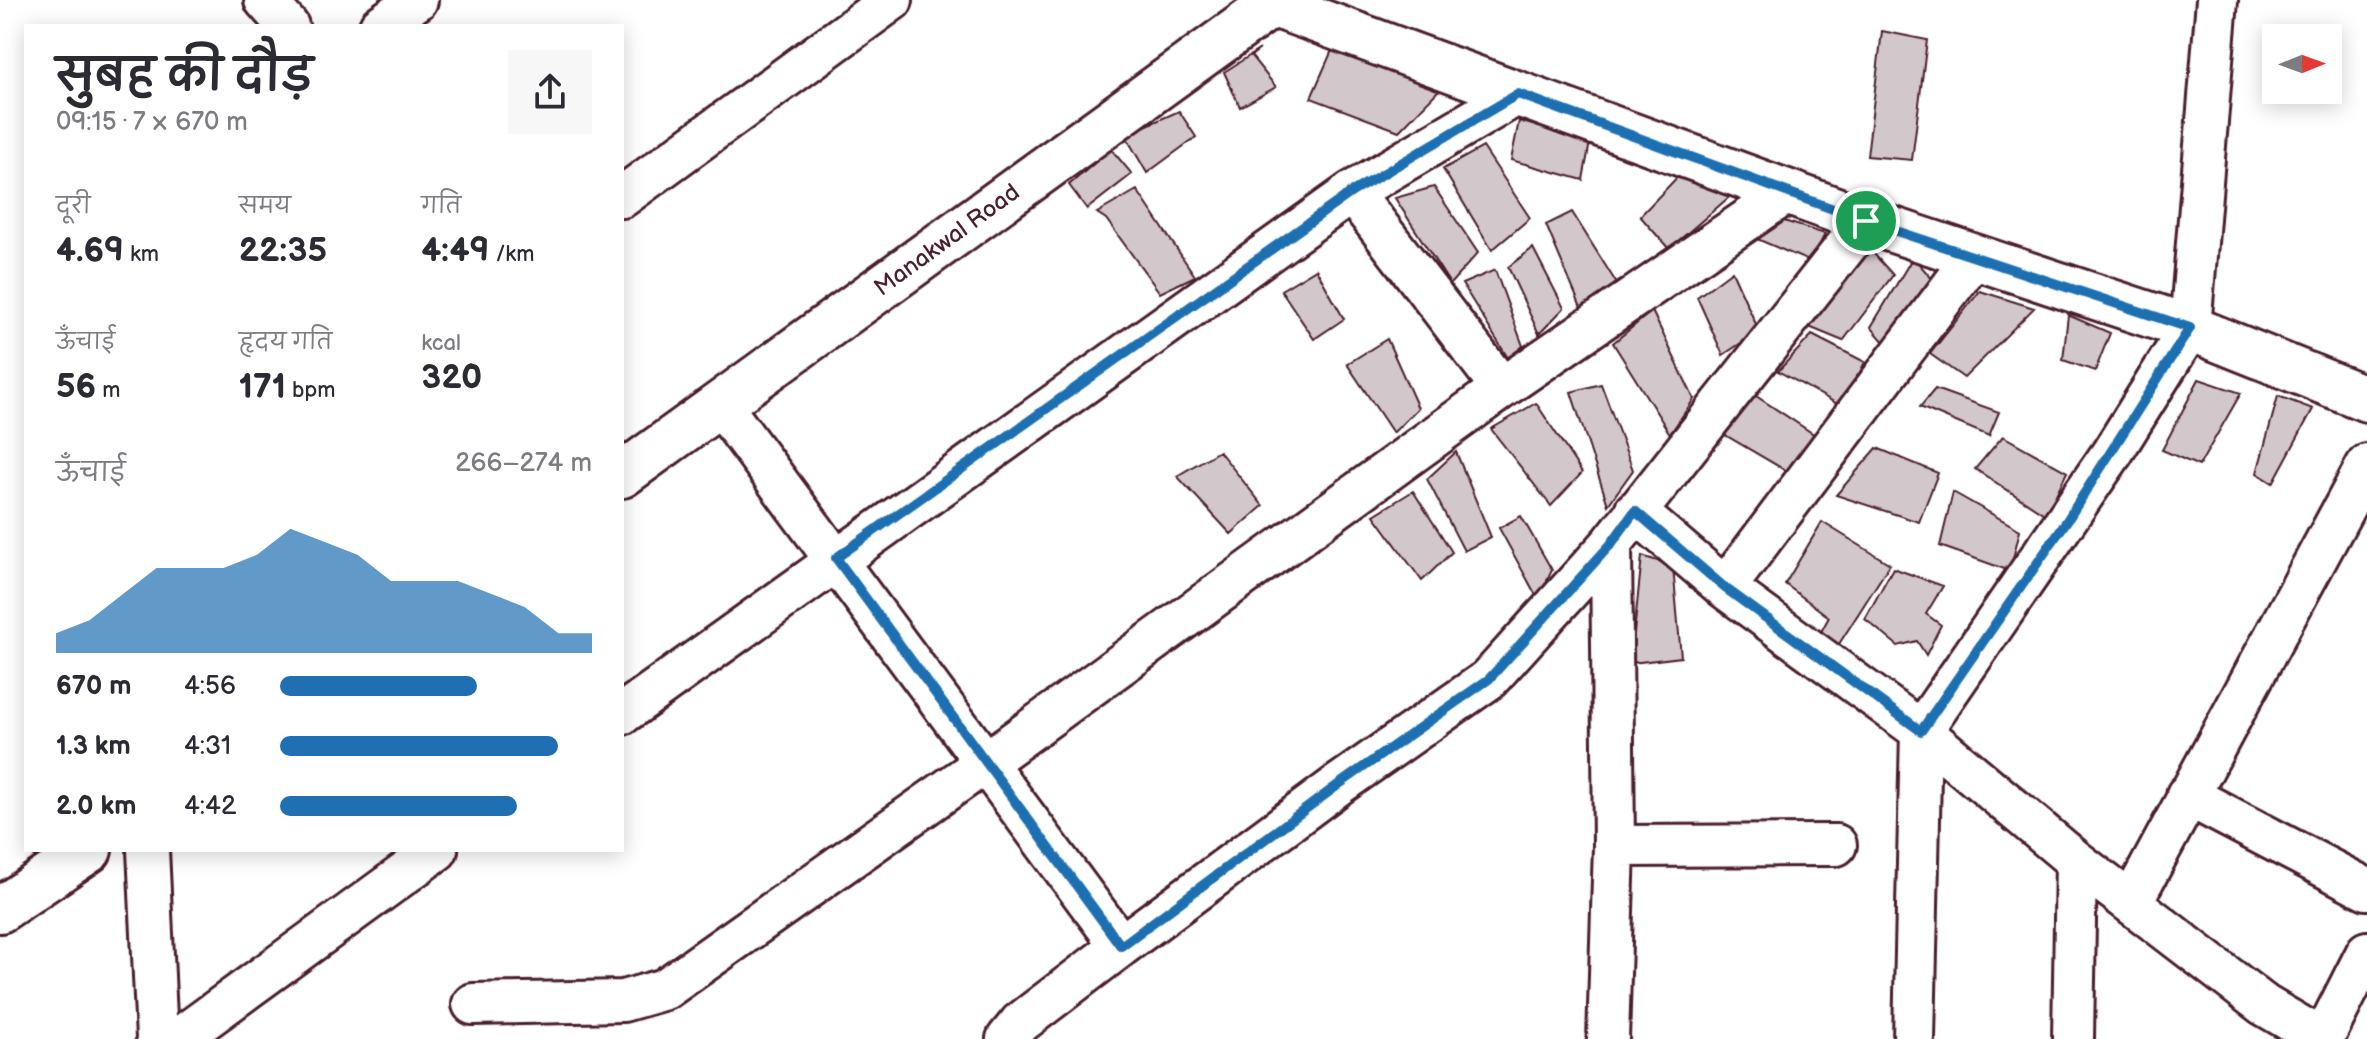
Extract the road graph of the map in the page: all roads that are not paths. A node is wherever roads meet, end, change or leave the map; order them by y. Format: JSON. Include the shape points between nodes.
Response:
{"nodes":[{"id":1,"x":265,"y":0,"type":"edge"},
{"id":2,"x":417,"y":0,"type":"edge"},
{"id":3,"x":892,"y":0,"type":"edge"},
{"id":4,"x":2217,"y":0,"type":"edge"},
{"id":5,"x":1267,"y":2,"type":"edge"},
{"id":6,"x":286,"y":24,"type":"edge"},
{"id":7,"x":383,"y":24,"type":"edge"},
{"id":8,"x":1518,"y":94,"type":"junction"},
{"id":9,"x":1352,"y":192,"type":"junction"},
{"id":10,"x":1788,"y":192,"type":"junction"},
{"id":11,"x":624,"y":196,"type":"edge"},
{"id":12,"x":1866,"y":221,"type":"junction"},
{"id":13,"x":1975,"y":256,"type":"junction"},
{"id":14,"x":2190,"y":328,"type":"junction"},
{"id":15,"x":1502,"y":388,"type":"junction"},
{"id":16,"x":2367,"y":399,"type":"edge"},
{"id":17,"x":720,"y":404,"type":"junction"},
{"id":18,"x":2367,"y":465,"type":"edge"},
{"id":19,"x":624,"y":474,"type":"edge"},
{"id":20,"x":1635,"y":511,"type":"junction"},
{"id":21,"x":1611,"y":544,"type":"junction"},
{"id":22,"x":836,"y":558,"type":"junction"},
{"id":23,"x":1725,"y":588,"type":"junction"},
{"id":24,"x":624,"y":713,"type":"edge"},
{"id":25,"x":1921,"y":731,"type":"junction"},
{"id":26,"x":985,"y":763,"type":"junction"},
{"id":27,"x":2187,"y":795,"type":"junction"},
{"id":28,"x":1836,"y":845,"type":"dead end"},
{"id":29,"x":1614,"y":846,"type":"junction"},
{"id":30,"x":86,"y":852,"type":"edge"},
{"id":31,"x":148,"y":852,"type":"edge"},
{"id":32,"x":434,"y":852,"type":"edge"},
{"id":33,"x":2076,"y":861,"type":"junction"},
{"id":34,"x":2367,"y":889,"type":"edge"},
{"id":35,"x":2131,"y":903,"type":"junction"},
{"id":36,"x":0,"y":910,"type":"edge"},
{"id":37,"x":1121,"y":946,"type":"junction"},
{"id":38,"x":2367,"y":952,"type":"edge"},
{"id":39,"x":473,"y":1004,"type":"dead end"},
{"id":40,"x":157,"y":1039,"type":"edge"},
{"id":41,"x":178,"y":1039,"type":"edge"},
{"id":42,"x":1007,"y":1039,"type":"edge"},
{"id":43,"x":1608,"y":1039,"type":"edge"},
{"id":44,"x":1914,"y":1039,"type":"edge"},
{"id":45,"x":2073,"y":1039,"type":"edge"},
{"id":46,"x":2322,"y":1039,"type":"edge"}],
"edges":[{"from":1,"to":6,"type":"street"},
{"from":2,"to":7,"type":"street"},
{"from":3,"to":11,"type":"street"},
{"from":4,"to":14,"type":"street"},
{"from":5,"to":8,"type":"street"},
{"from":5,"to":17,"type":"street","name":"Manakwal Road"},
{"from":8,"to":9,"type":"street"},
{"from":8,"to":10,"type":"street"},
{"from":9,"to":15,"type":"street"},
{"from":9,"to":22,"type":"street"},
{"from":10,"to":12,"type":"street"},
{"from":10,"to":15,"type":"street"},
{"from":12,"to":13,"type":"street"},
{"from":12,"to":20,"type":"street"},
{"from":13,"to":14,"type":"street"},
{"from":13,"to":23,"type":"street"},
{"from":14,"to":16,"type":"street"},
{"from":14,"to":25,"type":"street","via":[[2068,519]]},
{"from":15,"to":26,"type":"street"},
{"from":17,"to":19,"type":"street","name":"Manakwal Road"},
{"from":17,"to":22,"type":"street"},
{"from":18,"to":27,"type":"street"},
{"from":20,"to":21,"type":"street"},
{"from":20,"to":23,"type":"street"},
{"from":21,"to":29,"type":"street"},
{"from":21,"to":37,"type":"street","via":[[1489,679]]},
{"from":22,"to":24,"type":"street"},
{"from":22,"to":26,"type":"street"},
{"from":23,"to":25,"type":"street"},
{"from":25,"to":33,"type":"street"},
{"from":25,"to":44,"type":"street"},
{"from":26,"to":37,"type":"street"},
{"from":26,"to":39,"type":"street","via":[[665,989],[623,1001]]},
{"from":27,"to":34,"type":"street"},
{"from":27,"to":35,"type":"street"},
{"from":28,"to":29,"type":"street"},
{"from":29,"to":43,"type":"street"},
{"from":30,"to":36,"type":"street"},
{"from":31,"to":40,"type":"street"},
{"from":32,"to":41,"type":"street"},
{"from":33,"to":35,"type":"street"},
{"from":33,"to":45,"type":"street"},
{"from":35,"to":46,"type":"street","via":[[2264,1005]]},
{"from":37,"to":42,"type":"street","via":[[1020,1023]]},
{"from":38,"to":46,"type":"street"}]}
